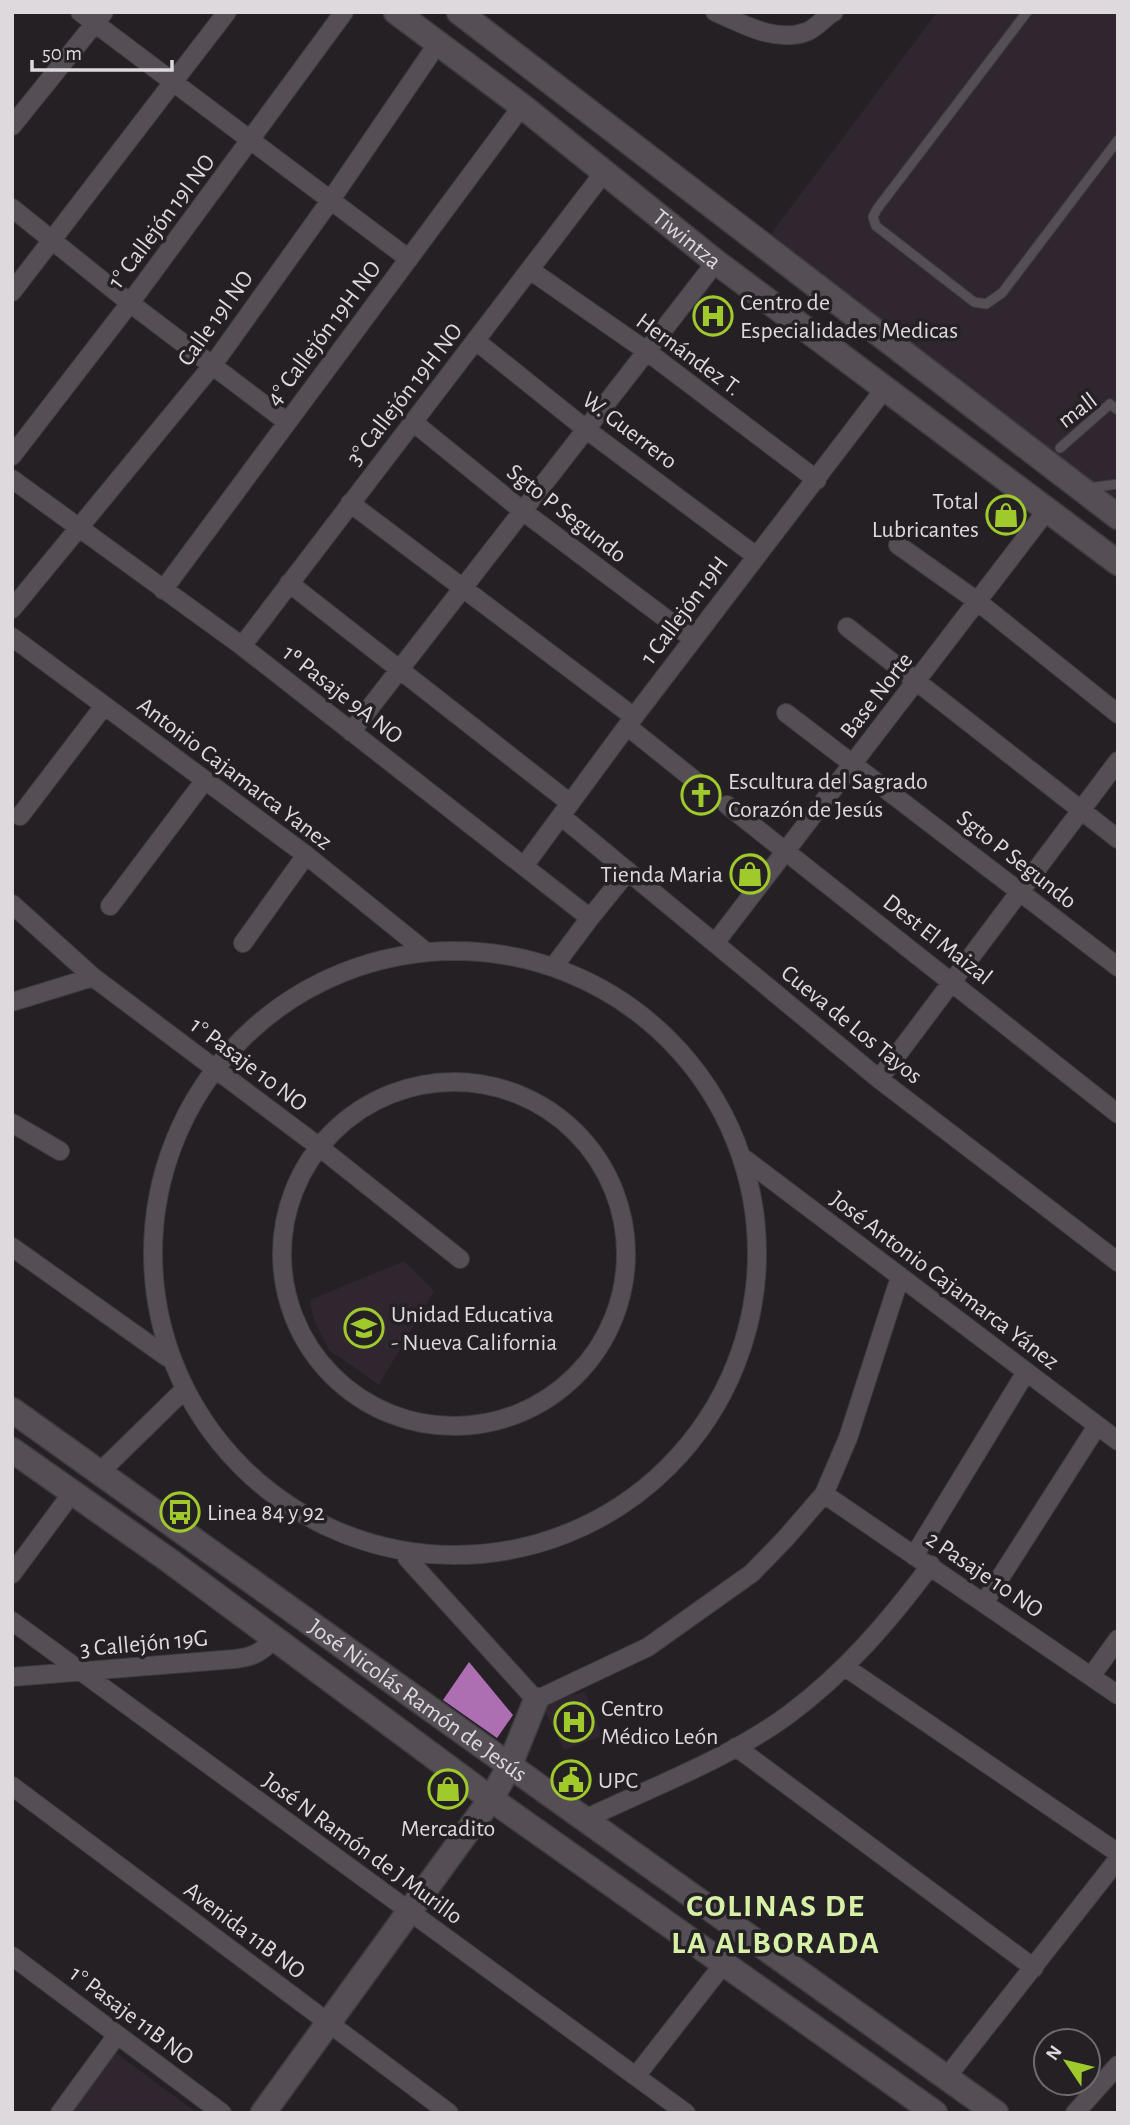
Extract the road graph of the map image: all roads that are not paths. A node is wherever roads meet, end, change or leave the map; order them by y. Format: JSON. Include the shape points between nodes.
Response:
{"nodes":[{"id":1,"x":80,"y":12,"type":"edge"},
{"id":2,"x":227,"y":12,"type":"edge"},
{"id":3,"x":344,"y":12,"type":"edge"},
{"id":4,"x":396,"y":12,"type":"edge"},
{"id":5,"x":459,"y":12,"type":"edge"},
{"id":6,"x":715,"y":12,"type":"edge"},
{"id":7,"x":1027,"y":12,"type":"edge"},
{"id":8,"x":828,"y":14,"type":"edge"},
{"id":9,"x":100,"y":18,"type":"edge"},
{"id":10,"x":438,"y":43,"type":"junction"},
{"id":11,"x":174,"y":83,"type":"junction"},
{"id":12,"x":522,"y":106,"type":"junction"},
{"id":13,"x":582,"y":107,"type":"junction"},
{"id":14,"x":12,"y":126,"type":"edge"},
{"id":15,"x":561,"y":136,"type":"junction"},
{"id":16,"x":1118,"y":140,"type":"edge"},
{"id":17,"x":250,"y":141,"type":"junction"},
{"id":18,"x":605,"y":172,"type":"junction"},
{"id":19,"x":330,"y":201,"type":"junction"},
{"id":20,"x":12,"y":208,"type":"edge"},
{"id":21,"x":53,"y":241,"type":"junction"},
{"id":22,"x":409,"y":259,"type":"junction"},
{"id":23,"x":716,"y":262,"type":"junction"},
{"id":24,"x":530,"y":270,"type":"junction"},
{"id":25,"x":12,"y":292,"type":"edge"},
{"id":26,"x":130,"y":303,"type":"junction"},
{"id":27,"x":475,"y":341,"type":"junction"},
{"id":28,"x":645,"y":351,"type":"junction"},
{"id":29,"x":212,"y":366,"type":"junction"},
{"id":30,"x":886,"y":387,"type":"junction"},
{"id":31,"x":1118,"y":410,"type":"edge"},
{"id":32,"x":287,"y":422,"type":"junction"},
{"id":33,"x":413,"y":422,"type":"junction"},
{"id":34,"x":587,"y":430,"type":"junction"},
{"id":35,"x":1060,"y":448,"type":"dead end"},
{"id":36,"x":12,"y":456,"type":"edge"},
{"id":37,"x":12,"y":479,"type":"edge"},
{"id":38,"x":817,"y":480,"type":"junction"},
{"id":39,"x":1118,"y":484,"type":"edge"},
{"id":40,"x":1081,"y":489,"type":"junction"},
{"id":41,"x":350,"y":503,"type":"junction"},
{"id":42,"x":1048,"y":509,"type":"junction"},
{"id":43,"x":524,"y":512,"type":"junction"},
{"id":44,"x":1118,"y":517,"type":"edge"},
{"id":45,"x":79,"y":529,"type":"junction"},
{"id":46,"x":898,"y":545,"type":"dead end"},
{"id":47,"x":756,"y":556,"type":"junction"},
{"id":48,"x":1118,"y":563,"type":"edge"},
{"id":49,"x":289,"y":583,"type":"junction"},
{"id":50,"x":465,"y":588,"type":"junction"},
{"id":51,"x":163,"y":590,"type":"junction"},
{"id":52,"x":977,"y":601,"type":"junction"},
{"id":53,"x":12,"y":609,"type":"edge"},
{"id":54,"x":848,"y":628,"type":"dead end"},
{"id":55,"x":12,"y":637,"type":"edge"},
{"id":56,"x":693,"y":639,"type":"junction"},
{"id":57,"x":242,"y":646,"type":"junction"},
{"id":58,"x":400,"y":669,"type":"junction"},
{"id":59,"x":919,"y":680,"type":"junction"},
{"id":60,"x":104,"y":706,"type":"junction"},
{"id":61,"x":786,"y":713,"type":"dead end"},
{"id":62,"x":1118,"y":714,"type":"edge"},
{"id":63,"x":630,"y":722,"type":"junction"},
{"id":64,"x":351,"y":732,"type":"junction"},
{"id":65,"x":1118,"y":761,"type":"edge"},
{"id":66,"x":854,"y":763,"type":"junction"},
{"id":67,"x":205,"y":780,"type":"junction"},
{"id":68,"x":698,"y":783,"type":"dead end"},
{"id":69,"x":727,"y":805,"type":"dead end"},
{"id":70,"x":566,"y":810,"type":"junction"},
{"id":71,"x":1080,"y":811,"type":"junction"},
{"id":72,"x":20,"y":816,"type":"dead end"},
{"id":73,"x":1118,"y":839,"type":"edge"},
{"id":74,"x":787,"y":852,"type":"junction"},
{"id":75,"x":306,"y":855,"type":"junction"},
{"id":76,"x":524,"y":866,"type":"junction"},
{"id":77,"x":628,"y":871,"type":"junction"},
{"id":78,"x":1018,"y":892,"type":"junction"},
{"id":79,"x":12,"y":904,"type":"edge"},
{"id":80,"x":110,"y":906,"type":"dead end"},
{"id":81,"x":590,"y":918,"type":"junction"},
{"id":82,"x":243,"y":943,"type":"dead end"},
{"id":83,"x":715,"y":943,"type":"junction"},
{"id":84,"x":425,"y":951,"type":"junction"},
{"id":85,"x":554,"y":966,"type":"junction"},
{"id":86,"x":1118,"y":967,"type":"edge"},
{"id":87,"x":93,"y":977,"type":"junction"},
{"id":88,"x":951,"y":980,"type":"junction"},
{"id":89,"x":12,"y":1002,"type":"edge"},
{"id":90,"x":212,"y":1068,"type":"junction"},
{"id":91,"x":879,"y":1079,"type":"junction"},
{"id":92,"x":1118,"y":1114,"type":"edge"},
{"id":93,"x":12,"y":1124,"type":"edge"},
{"id":94,"x":318,"y":1146,"type":"junction"},
{"id":95,"x":60,"y":1151,"type":"dead end"},
{"id":96,"x":742,"y":1157,"type":"junction"},
{"id":97,"x":12,"y":1247,"type":"edge"},
{"id":98,"x":460,"y":1259,"type":"dead end"},
{"id":99,"x":1118,"y":1262,"type":"edge"},
{"id":100,"x":900,"y":1277,"type":"junction"},
{"id":101,"x":167,"y":1357,"type":"junction"},
{"id":102,"x":1026,"y":1372,"type":"junction"},
{"id":103,"x":185,"y":1389,"type":"junction"},
{"id":104,"x":12,"y":1410,"type":"edge"},
{"id":105,"x":1097,"y":1426,"type":"junction"},
{"id":106,"x":1118,"y":1441,"type":"edge"},
{"id":107,"x":12,"y":1450,"type":"edge"},
{"id":108,"x":100,"y":1472,"type":"junction"},
{"id":109,"x":72,"y":1493,"type":"junction"},
{"id":110,"x":824,"y":1494,"type":"junction"},
{"id":111,"x":914,"y":1556,"type":"junction"},
{"id":112,"x":407,"y":1558,"type":"junction"},
{"id":113,"x":931,"y":1565,"type":"junction"},
{"id":114,"x":12,"y":1574,"type":"edge"},
{"id":115,"x":984,"y":1603,"type":"junction"},
{"id":116,"x":12,"y":1621,"type":"edge"},
{"id":117,"x":274,"y":1639,"type":"junction"},
{"id":118,"x":1118,"y":1639,"type":"edge"},
{"id":119,"x":845,"y":1667,"type":"junction"},
{"id":120,"x":81,"y":1673,"type":"junction"},
{"id":121,"x":1092,"y":1675,"type":"junction"},
{"id":122,"x":12,"y":1677,"type":"edge"},
{"id":123,"x":1118,"y":1695,"type":"edge"},
{"id":124,"x":536,"y":1700,"type":"junction"},
{"id":125,"x":736,"y":1747,"type":"junction"},
{"id":126,"x":509,"y":1767,"type":"junction"},
{"id":127,"x":12,"y":1786,"type":"edge"},
{"id":128,"x":491,"y":1799,"type":"junction"},
{"id":129,"x":585,"y":1819,"type":"junction"},
{"id":130,"x":1118,"y":1853,"type":"edge"},
{"id":131,"x":1118,"y":1859,"type":"edge"},
{"id":132,"x":410,"y":1913,"type":"junction"},
{"id":133,"x":12,"y":1956,"type":"edge"},
{"id":134,"x":725,"y":1962,"type":"junction"},
{"id":135,"x":1034,"y":1968,"type":"junction"},
{"id":136,"x":327,"y":2023,"type":"junction"},
{"id":137,"x":117,"y":2035,"type":"junction"},
{"id":138,"x":1118,"y":2065,"type":"edge"},
{"id":139,"x":636,"y":2077,"type":"junction"},
{"id":140,"x":946,"y":2078,"type":"junction"},
{"id":141,"x":60,"y":2113,"type":"edge"},
{"id":142,"x":222,"y":2113,"type":"edge"},
{"id":143,"x":263,"y":2113,"type":"edge"},
{"id":144,"x":449,"y":2113,"type":"edge"},
{"id":145,"x":686,"y":2113,"type":"edge"},
{"id":146,"x":935,"y":2113,"type":"edge"},
{"id":147,"x":996,"y":2113,"type":"edge"},
{"id":148,"x":1075,"y":2113,"type":"edge"}],
"edges":[{"from":1,"to":9,"type":"street"},
{"from":2,"to":11,"type":"street"},
{"from":3,"to":17,"type":"street","name":"1° Callejón 19I NO"},
{"from":4,"to":10,"type":"street","name":"Tiwintza"},
{"from":5,"to":13,"type":"street","name":"Tiwintza"},
{"from":6,"to":8,"type":"street","via":[[783,36],[809,32]]},
{"from":7,"to":16,"type":"lane","via":[[877,209],[873,217],[876,226],[974,302],[986,304],[1002,293]]},
{"from":9,"to":11,"type":"street"},
{"from":9,"to":14,"type":"street"},
{"from":10,"to":12,"type":"street","name":"Tiwintza"},
{"from":10,"to":19,"type":"street","name":"Calle 19I NO"},
{"from":11,"to":17,"type":"street"},
{"from":11,"to":21,"type":"street"},
{"from":12,"to":15,"type":"street","name":"Tiwintza"},
{"from":12,"to":22,"type":"street","name":"4° Callejón 19H NO"},
{"from":13,"to":15,"type":"street"},
{"from":13,"to":40,"type":"street","name":"Tiwintza"},
{"from":15,"to":18,"type":"street","name":"Tiwintza"},
{"from":17,"to":19,"type":"street"},
{"from":17,"to":26,"type":"street","name":"1° Callejón 19I NO"},
{"from":18,"to":23,"type":"street","name":"Tiwintza"},
{"from":18,"to":24,"type":"street","name":"3° Callejón 19H NO"},
{"from":19,"to":22,"type":"street"},
{"from":19,"to":29,"type":"street","name":"Calle 19I NO"},
{"from":20,"to":21,"type":"street"},
{"from":21,"to":25,"type":"street"},
{"from":21,"to":26,"type":"street"},
{"from":22,"to":32,"type":"street","name":"4° Callejón 19H NO"},
{"from":23,"to":28,"type":"street"},
{"from":23,"to":30,"type":"street","name":"Tiwintza"},
{"from":24,"to":27,"type":"street","name":"3° Callejón 19H NO"},
{"from":24,"to":28,"type":"street","name":"Hernández T."},
{"from":26,"to":29,"type":"street"},
{"from":26,"to":36,"type":"street","name":"1° Callejón 19I NO"},
{"from":27,"to":33,"type":"street","name":"3° Callejón 19H NO"},
{"from":27,"to":34,"type":"street","name":"W. Guerrero"},
{"from":28,"to":34,"type":"street"},
{"from":28,"to":38,"type":"street","name":"Hernández T."},
{"from":29,"to":32,"type":"street"},
{"from":29,"to":45,"type":"street","name":"Calle 19I NO"},
{"from":30,"to":38,"type":"street","name":"1 Callejón 19H"},
{"from":30,"to":42,"type":"street","name":"Tiwintza"},
{"from":31,"to":35,"type":"lane","name":"mall","via":[[1110,404]]},
{"from":32,"to":51,"type":"street","name":"4° Callejón 19H NO"},
{"from":33,"to":41,"type":"street","name":"3° Callejón 19H NO"},
{"from":33,"to":43,"type":"street","name":"Sgto P Segundo"},
{"from":34,"to":43,"type":"street"},
{"from":34,"to":47,"type":"street","name":"W. Guerrero"},
{"from":37,"to":45,"type":"street","name":"1º Pasaje 9A NO"},
{"from":38,"to":47,"type":"street","name":"1 Callejón 19H"},
{"from":39,"to":40,"type":"lane"},
{"from":40,"to":44,"type":"street","name":"Tiwintza"},
{"from":41,"to":49,"type":"street","name":"3° Callejón 19H NO"},
{"from":41,"to":50,"type":"street"},
{"from":42,"to":48,"type":"street","name":"Tiwintza"},
{"from":42,"to":52,"type":"street","name":"Base Norte"},
{"from":43,"to":50,"type":"street"},
{"from":43,"to":56,"type":"street","name":"Sgto P Segundo"},
{"from":45,"to":51,"type":"street","name":"1º Pasaje 9A NO"},
{"from":45,"to":53,"type":"street","name":"Calle 19I NO"},
{"from":46,"to":52,"type":"street"},
{"from":47,"to":56,"type":"street","name":"1 Callejón 19H"},
{"from":49,"to":57,"type":"street","name":"3° Callejón 19H NO"},
{"from":49,"to":58,"type":"street","name":"Cueva de Los Tayos"},
{"from":50,"to":58,"type":"street"},
{"from":50,"to":63,"type":"street"},
{"from":51,"to":57,"type":"street","name":"1º Pasaje 9A NO"},
{"from":52,"to":59,"type":"street","name":"Base Norte"},
{"from":52,"to":62,"type":"street"},
{"from":54,"to":59,"type":"street"},
{"from":55,"to":60,"type":"street","name":"Antonio Cajamarca Yanez"},
{"from":56,"to":63,"type":"street","name":"1 Callejón 19H"},
{"from":57,"to":64,"type":"street","name":"1º Pasaje 9A NO"},
{"from":58,"to":64,"type":"street"},
{"from":58,"to":70,"type":"street","name":"Cueva de Los Tayos"},
{"from":59,"to":66,"type":"street","name":"Base Norte"},
{"from":59,"to":71,"type":"street"},
{"from":60,"to":67,"type":"street","name":"Antonio Cajamarca Yanez"},
{"from":60,"to":72,"type":"street"},
{"from":61,"to":66,"type":"street","name":"Sgto P Segundo"},
{"from":63,"to":68,"type":"street"},
{"from":63,"to":70,"type":"street","name":"1 Callejón 19H"},
{"from":64,"to":76,"type":"street","name":"1º Pasaje 9A NO"},
{"from":65,"to":71,"type":"street"},
{"from":66,"to":74,"type":"street","name":"Base Norte"},
{"from":66,"to":78,"type":"street","name":"Sgto P Segundo"},
{"from":67,"to":75,"type":"street","name":"Antonio Cajamarca Yanez"},
{"from":67,"to":80,"type":"street"},
{"from":69,"to":74,"type":"street","name":"Dest El Maizal"},
{"from":70,"to":76,"type":"street","name":"1 Callejón 19H"},
{"from":70,"to":77,"type":"street","name":"Cueva de Los Tayos"},
{"from":71,"to":73,"type":"street"},
{"from":71,"to":78,"type":"street"},
{"from":74,"to":83,"type":"street","name":"Base Norte"},
{"from":74,"to":88,"type":"street","name":"Dest El Maizal"},
{"from":75,"to":82,"type":"street"},
{"from":75,"to":84,"type":"street","name":"Antonio Cajamarca Yanez"},
{"from":76,"to":81,"type":"street","name":"1º Pasaje 9A NO"},
{"from":77,"to":81,"type":"street"},
{"from":77,"to":83,"type":"street","name":"Cueva de Los Tayos"},
{"from":78,"to":86,"type":"street","name":"Sgto P Segundo"},
{"from":78,"to":88,"type":"street"},
{"from":79,"to":87,"type":"street","name":"1° Pasaje 10 NO"},
{"from":81,"to":85,"type":"street"},
{"from":83,"to":91,"type":"street","name":"Cueva de Los Tayos"},
{"from":84,"to":85,"type":"street","via":[[490,952]]},
{"from":84,"to":90,"type":"street","via":[[344,970],[272,1010]]},
{"from":85,"to":96,"type":"street","via":[[616,996],[670,1040],[713,1094]]},
{"from":87,"to":89,"type":"street"},
{"from":87,"to":90,"type":"street","name":"1° Pasaje 10 NO"},
{"from":88,"to":91,"type":"street"},
{"from":88,"to":92,"type":"street","name":"Dest El Maizal"},
{"from":90,"to":94,"type":"street","name":"1° Pasaje 10 NO"},
{"from":90,"to":101,"type":"street","via":[[163,1159],[147,1260]]},
{"from":91,"to":99,"type":"street","name":"Cueva de Los Tayos"},
{"from":93,"to":95,"type":"street"},
{"from":94,"to":94,"type":"street","via":[[290,1196],[280,1253],[289,1309],[315,1360],[357,1399],[409,1423],[466,1428],[521,1415],[570,1383],[606,1339],[625,1284],[626,1227],[608,1172],[573,1127],[526,1095],[471,1081],[414,1085],[361,1107]]},
{"from":94,"to":98,"type":"street","name":"1° Pasaje 10 NO"},
{"from":96,"to":100,"type":"street","name":"José Antonio Cajamarca Yánez"},
{"from":96,"to":112,"type":"street","via":[[757,1245],[747,1333],[712,1415],[655,1483],[581,1532],[496,1558]]},
{"from":97,"to":101,"type":"street"},
{"from":100,"to":102,"type":"street","name":"José Antonio Cajamarca Yánez"},
{"from":100,"to":110,"type":"street","via":[[848,1438]]},
{"from":101,"to":103,"type":"street"},
{"from":102,"to":105,"type":"street","name":"José Antonio Cajamarca Yánez"},
{"from":102,"to":111,"type":"street"},
{"from":103,"to":108,"type":"street"},
{"from":103,"to":112,"type":"street","via":[[293,1500],[352,1537]]},
{"from":104,"to":108,"type":"street","name":"José Nicolás Ramón de Jesús"},
{"from":105,"to":106,"type":"street","name":"José Antonio Cajamarca Yánez"},
{"from":105,"to":115,"type":"street"},
{"from":107,"to":109,"type":"street","name":"José Nicolás Ramón de Jesús"},
{"from":108,"to":126,"type":"street","name":"José Nicolás Ramón de Jesús"},
{"from":109,"to":114,"type":"street"},
{"from":109,"to":117,"type":"street","name":"José Nicolás Ramón de Jesús"},
{"from":110,"to":111,"type":"street","name":"2 Pasaje 10 NO"},
{"from":110,"to":124,"type":"street","via":[[752,1573],[648,1647]]},
{"from":111,"to":113,"type":"street","name":"2 Pasaje 10 NO"},
{"from":112,"to":124,"type":"street"},
{"from":113,"to":115,"type":"street","name":"2 Pasaje 10 NO"},
{"from":113,"to":119,"type":"street","via":[[892,1618]]},
{"from":115,"to":121,"type":"street","name":"2 Pasaje 10 NO"},
{"from":116,"to":120,"type":"street","name":"José N Ramón de J Murillo"},
{"from":117,"to":120,"type":"street","name":"3 Callejón 19G","via":[[252,1657]]},
{"from":117,"to":128,"type":"street","name":"José Nicolás Ramón de Jesús"},
{"from":118,"to":121,"type":"street"},
{"from":119,"to":125,"type":"street","via":[[787,1715]]},
{"from":119,"to":130,"type":"street"},
{"from":120,"to":122,"type":"street","name":"3 Callejón 19G"},
{"from":120,"to":132,"type":"street","name":"José N Ramón de J Murillo"},
{"from":121,"to":123,"type":"street","name":"2 Pasaje 10 NO"},
{"from":124,"to":126,"type":"street"},
{"from":125,"to":129,"type":"street"},
{"from":125,"to":135,"type":"street"},
{"from":126,"to":128,"type":"street"},
{"from":126,"to":129,"type":"street","name":"José Nicolás Ramón de Jesús"},
{"from":127,"to":136,"type":"street","name":"Avenida 11B NO"},
{"from":128,"to":132,"type":"street"},
{"from":128,"to":134,"type":"street","name":"José Nicolás Ramón de Jesús"},
{"from":129,"to":140,"type":"street","name":"José Nicolás Ramón de Jesús"},
{"from":131,"to":135,"type":"street"},
{"from":132,"to":136,"type":"street"},
{"from":132,"to":139,"type":"street","name":"José N Ramón de J Murillo"},
{"from":133,"to":137,"type":"street","name":"1° Pasaje 11B NO"},
{"from":134,"to":139,"type":"street"},
{"from":134,"to":146,"type":"street","name":"José Nicolás Ramón de Jesús"},
{"from":135,"to":140,"type":"street"},
{"from":136,"to":143,"type":"street"},
{"from":136,"to":144,"type":"street","name":"Avenida 11B NO"},
{"from":137,"to":141,"type":"street"},
{"from":137,"to":142,"type":"street","name":"1° Pasaje 11B NO"},
{"from":138,"to":148,"type":"street"},
{"from":139,"to":145,"type":"street","name":"José N Ramón de J Murillo"},
{"from":140,"to":147,"type":"street","name":"José Nicolás Ramón de Jesús"}]}
